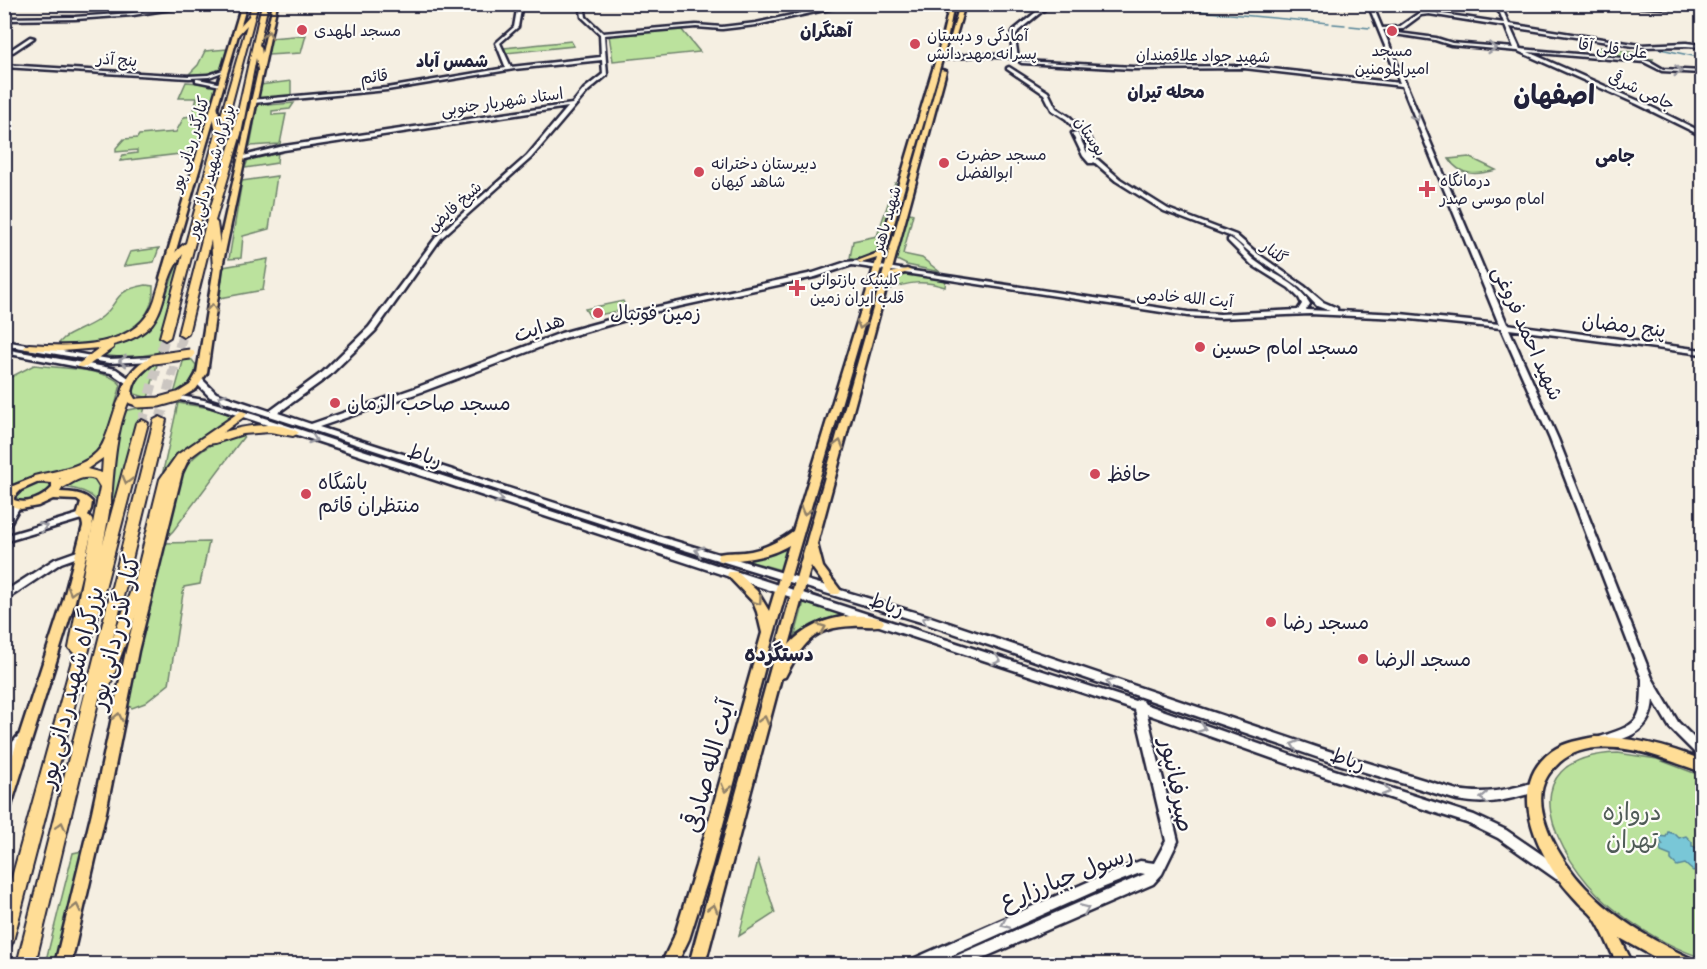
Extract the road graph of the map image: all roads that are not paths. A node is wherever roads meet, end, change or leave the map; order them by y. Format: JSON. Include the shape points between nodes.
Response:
{"nodes":[{"id":1,"x":201,"y":4,"type":"edge"},
{"id":2,"x":245,"y":4,"type":"edge"},
{"id":3,"x":265,"y":4,"type":"edge"},
{"id":4,"x":275,"y":4,"type":"edge"},
{"id":5,"x":520,"y":4,"type":"edge"},
{"id":6,"x":582,"y":4,"type":"edge"},
{"id":7,"x":850,"y":4,"type":"edge"},
{"id":8,"x":958,"y":4,"type":"edge"},
{"id":9,"x":1049,"y":4,"type":"edge"},
{"id":10,"x":1370,"y":4,"type":"edge"},
{"id":11,"x":1493,"y":4,"type":"edge"},
{"id":12,"x":1606,"y":4,"type":"edge"},
{"id":13,"x":1665,"y":4,"type":"edge"},
{"id":14,"x":1650,"y":6,"type":"edge"},
{"id":15,"x":254,"y":8,"type":"edge"},
{"id":16,"x":1702,"y":8,"type":"edge"},
{"id":17,"x":4,"y":18,"type":"edge"},
{"id":18,"x":1506,"y":27,"type":"junction"},
{"id":19,"x":951,"y":28,"type":"junction"},
{"id":20,"x":1381,"y":31,"type":"junction"},
{"id":21,"x":602,"y":34,"type":"junction"},
{"id":22,"x":236,"y":35,"type":"junction"},
{"id":23,"x":32,"y":38,"type":"dead end"},
{"id":24,"x":257,"y":38,"type":"junction"},
{"id":25,"x":1702,"y":46,"type":"edge"},
{"id":26,"x":1518,"y":49,"type":"junction"},
{"id":27,"x":11,"y":51,"type":"dead end"},
{"id":28,"x":947,"y":54,"type":"junction"},
{"id":29,"x":603,"y":58,"type":"junction"},
{"id":30,"x":1015,"y":60,"type":"junction"},
{"id":31,"x":4,"y":67,"type":"edge"},
{"id":32,"x":509,"y":69,"type":"junction"},
{"id":33,"x":226,"y":70,"type":"junction"},
{"id":34,"x":261,"y":70,"type":"junction"},
{"id":35,"x":1702,"y":72,"type":"edge"},
{"id":36,"x":201,"y":77,"type":"junction"},
{"id":37,"x":210,"y":82,"type":"junction"},
{"id":38,"x":221,"y":85,"type":"junction"},
{"id":39,"x":1402,"y":85,"type":"junction"},
{"id":40,"x":253,"y":101,"type":"junction"},
{"id":41,"x":574,"y":105,"type":"junction"},
{"id":42,"x":215,"y":106,"type":"junction"},
{"id":43,"x":926,"y":117,"type":"junction"},
{"id":44,"x":1702,"y":134,"type":"edge"},
{"id":45,"x":220,"y":139,"type":"junction"},
{"id":46,"x":244,"y":148,"type":"junction"},
{"id":47,"x":241,"y":158,"type":"junction"},
{"id":48,"x":212,"y":216,"type":"junction"},
{"id":49,"x":1189,"y":222,"type":"junction"},
{"id":50,"x":189,"y":245,"type":"junction"},
{"id":51,"x":858,"y":264,"type":"junction"},
{"id":52,"x":883,"y":266,"type":"junction"},
{"id":53,"x":218,"y":267,"type":"junction"},
{"id":54,"x":908,"y":270,"type":"junction"},
{"id":55,"x":160,"y":292,"type":"junction"},
{"id":56,"x":1303,"y":311,"type":"junction"},
{"id":57,"x":1340,"y":313,"type":"junction"},
{"id":58,"x":1498,"y":313,"type":"junction"},
{"id":59,"x":1477,"y":323,"type":"junction"},
{"id":60,"x":1504,"y":326,"type":"junction"},
{"id":61,"x":1527,"y":330,"type":"junction"},
{"id":62,"x":1540,"y":330,"type":"junction"},
{"id":63,"x":183,"y":334,"type":"tunnel mouth"},
{"id":64,"x":165,"y":337,"type":"tunnel mouth"},
{"id":65,"x":120,"y":338,"type":"junction"},
{"id":66,"x":1509,"y":338,"type":"junction"},
{"id":67,"x":4,"y":343,"type":"edge"},
{"id":68,"x":29,"y":347,"type":"junction"},
{"id":69,"x":4,"y":351,"type":"edge"},
{"id":70,"x":1702,"y":352,"type":"edge"},
{"id":71,"x":154,"y":359,"type":"junction"},
{"id":72,"x":87,"y":361,"type":"junction"},
{"id":73,"x":204,"y":366,"type":"junction"},
{"id":74,"x":129,"y":381,"type":"junction"},
{"id":75,"x":199,"y":381,"type":"junction"},
{"id":76,"x":127,"y":394,"type":"junction"},
{"id":77,"x":177,"y":397,"type":"junction"},
{"id":78,"x":246,"y":411,"type":"junction"},
{"id":79,"x":271,"y":414,"type":"junction"},
{"id":80,"x":160,"y":420,"type":"tunnel mouth"},
{"id":81,"x":142,"y":423,"type":"tunnel mouth"},
{"id":82,"x":310,"y":427,"type":"junction"},
{"id":83,"x":293,"y":433,"type":"junction"},
{"id":84,"x":109,"y":442,"type":"junction"},
{"id":85,"x":190,"y":451,"type":"junction"},
{"id":86,"x":38,"y":479,"type":"junction"},
{"id":87,"x":106,"y":486,"type":"junction"},
{"id":88,"x":8,"y":491,"type":"edge"},
{"id":89,"x":54,"y":491,"type":"junction"},
{"id":90,"x":15,"y":506,"type":"junction"},
{"id":91,"x":82,"y":516,"type":"junction"},
{"id":92,"x":4,"y":527,"type":"edge"},
{"id":93,"x":799,"y":532,"type":"junction"},
{"id":94,"x":4,"y":538,"type":"edge"},
{"id":95,"x":812,"y":541,"type":"junction"},
{"id":96,"x":83,"y":552,"type":"junction"},
{"id":97,"x":723,"y":557,"type":"junction"},
{"id":98,"x":733,"y":575,"type":"junction"},
{"id":99,"x":783,"y":584,"type":"junction"},
{"id":100,"x":799,"y":589,"type":"junction"},
{"id":101,"x":835,"y":591,"type":"junction"},
{"id":102,"x":4,"y":597,"type":"edge"},
{"id":103,"x":878,"y":622,"type":"junction"},
{"id":104,"x":768,"y":635,"type":"junction"},
{"id":105,"x":1647,"y":679,"type":"junction"},
{"id":106,"x":772,"y":686,"type":"junction"},
{"id":107,"x":1138,"y":693,"type":"junction"},
{"id":108,"x":1139,"y":707,"type":"junction"},
{"id":109,"x":1648,"y":708,"type":"junction"},
{"id":110,"x":1668,"y":714,"type":"junction"},
{"id":111,"x":26,"y":734,"type":"junction"},
{"id":112,"x":84,"y":734,"type":"junction"},
{"id":113,"x":60,"y":738,"type":"junction"},
{"id":114,"x":1597,"y":742,"type":"junction"},
{"id":115,"x":1702,"y":753,"type":"edge"},
{"id":116,"x":4,"y":761,"type":"edge"},
{"id":117,"x":1702,"y":766,"type":"edge"},
{"id":118,"x":1536,"y":787,"type":"junction"},
{"id":119,"x":5,"y":805,"type":"edge"},
{"id":120,"x":715,"y":830,"type":"junction"},
{"id":121,"x":734,"y":831,"type":"junction"},
{"id":122,"x":1157,"y":870,"type":"junction"},
{"id":123,"x":1570,"y":882,"type":"junction"},
{"id":124,"x":1599,"y":910,"type":"junction"},
{"id":125,"x":4,"y":941,"type":"edge"},
{"id":126,"x":942,"y":959,"type":"edge"},
{"id":127,"x":26,"y":964,"type":"edge"},
{"id":128,"x":63,"y":964,"type":"edge"},
{"id":129,"x":669,"y":964,"type":"edge"},
{"id":130,"x":697,"y":964,"type":"edge"},
{"id":131,"x":918,"y":964,"type":"edge"},
{"id":132,"x":954,"y":964,"type":"edge"},
{"id":133,"x":1625,"y":964,"type":"edge"},
{"id":134,"x":1684,"y":964,"type":"edge"}],
"edges":[{"from":1,"to":17,"type":"street","via":[[80,18]]},
{"from":2,"to":22,"type":"main road","name":"کنارگذر ردانی پور"},
{"from":3,"to":24,"type":"highway","name":"بزرگراه شهید ردانی پور"},
{"from":34,"to":4,"type":"main road","one_way":true},
{"from":5,"to":32,"type":"street","via":[[516,27],[498,44]]},
{"from":6,"to":21,"type":"street","via":[[584,17]]},
{"from":7,"to":21,"type":"street","via":[[736,27],[696,26]]},
{"from":8,"to":19,"type":"main road","name":"شهید باهنر"},
{"from":8,"to":19,"type":"main road","name":"شهید باهنر"},
{"from":9,"to":30,"type":"street","via":[[1017,30],[1013,38]]},
{"from":10,"to":20,"type":"street","name":"شهید احمد فروغی"},
{"from":11,"to":18,"type":"street","via":[[1502,13]]},
{"from":12,"to":14,"type":"main road"},
{"from":13,"to":16,"type":"main road"},
{"from":14,"to":16,"type":"main road"},
{"from":15,"to":22,"type":"highway"},
{"from":15,"to":45,"type":"highway","name":"بزرگراه شهید ردانی پور"},
{"from":18,"to":20,"type":"street","via":[[1425,13],[1400,28]]},
{"from":18,"to":25,"type":"street","via":[[1661,47],[1676,43]]},
{"from":18,"to":26,"type":"street"},
{"from":19,"to":28,"type":"main road","name":"شهید باهنر"},
{"from":19,"to":43,"type":"main road","name":"شهید باهنر"},
{"from":20,"to":26,"type":"street","name":"علی قلی آقا","one_way":true,"via":[[1450,44]]},
{"from":20,"to":39,"type":"street","name":"شهید احمد فروغی"},
{"from":21,"to":29,"type":"street","name":"شیخ فایض"},
{"from":22,"to":33,"type":"main road","name":"کنارگذر ردانی پور"},
{"from":23,"to":27,"type":"street"},
{"from":24,"to":34,"type":"highway"},
{"from":24,"to":48,"type":"highway","name":"بزرگراه شهید ردانی پور","via":[[237,134]]},
{"from":26,"to":35,"type":"street","name":"علی قلی آقا","one_way":true,"via":[[1644,61],[1658,69]]},
{"from":26,"to":44,"type":"street","name":"جامی شرقی"},
{"from":28,"to":30,"type":"street","name":"شهید جواد علاقمندان"},
{"from":28,"to":43,"type":"main road","name":"شهید باهنر"},
{"from":29,"to":32,"type":"street","name":"قائم"},
{"from":29,"to":41,"type":"street","name":"شیخ فایض","via":[[605,74]]},
{"from":30,"to":39,"type":"street","name":"شهید جواد علاقمندان","via":[[1133,69],[1244,67]]},
{"from":30,"to":49,"type":"street","name":"بوستان","via":[[1009,71],[1035,87],[1048,108],[1072,127],[1091,163],[1150,206]]},
{"from":31,"to":36,"type":"street","name":"پنج آذر"},
{"from":31,"to":37,"type":"street","name":"پنج آذر"},
{"from":32,"to":40,"type":"street","name":"قائم","via":[[387,89]]},
{"from":33,"to":36,"type":"street","name":"پنج آذر"},
{"from":33,"to":38,"type":"main road","name":"کنارگذر ردانی پور"},
{"from":34,"to":40,"type":"main road"},
{"from":36,"to":37,"type":"street","via":[[214,79]]},
{"from":37,"to":38,"type":"street","name":"پنج آذر"},
{"from":38,"to":42,"type":"main road","name":"کنارگذر ردانی پور"},
{"from":39,"to":58,"type":"street","name":"شهید احمد فروغی","one_way":true},
{"from":40,"to":46,"type":"main road"},
{"from":41,"to":46,"type":"street","name":"استاد شهریار جنوبی","via":[[268,148]]},
{"from":41,"to":47,"type":"street","name":"استاد شهریار جنوبی","via":[[284,148]]},
{"from":41,"to":79,"type":"street","name":"شیخ فایض","via":[[529,157],[439,237],[372,329],[326,374]]},
{"from":42,"to":45,"type":"highway"},
{"from":42,"to":55,"type":"main road","name":"کنارگذر ردانی پور"},
{"from":43,"to":52,"type":"main road","name":"شهید باهنر"},
{"from":45,"to":50,"type":"highway","name":"بزرگراه شهید ردانی پور"},
{"from":46,"to":47,"type":"main road"},
{"from":47,"to":53,"type":"main road"},
{"from":48,"to":53,"type":"highway"},
{"from":48,"to":63,"type":"highway","name":"بزرگراه شهید ردانی پور"},
{"from":49,"to":56,"type":"street","name":"گلنار","via":[[1227,238],[1257,266],[1282,280],[1306,304]]},
{"from":49,"to":57,"type":"street","name":"گلنار","via":[[1234,236],[1320,304]]},
{"from":50,"to":55,"type":"highway","via":[[178,251]]},
{"from":50,"to":64,"type":"highway","name":"بزرگراه شهید ردانی پور"},
{"from":51,"to":52,"type":"main road"},
{"from":51,"to":52,"type":"main road","via":[[871,271]]},
{"from":51,"to":82,"type":"street","name":"هدایت","via":[[652,310],[564,335]]},
{"from":52,"to":54,"type":"main road"},
{"from":52,"to":54,"type":"main road"},
{"from":52,"to":93,"type":"main road","name":"شهید باهنر","one_way":true},
{"from":95,"to":52,"type":"main road","name":"شهید باهنر","one_way":true},
{"from":73,"to":53,"type":"main road","one_way":true},
{"from":54,"to":56,"type":"street","name":"آیت الله خادمی","via":[[1188,314],[1227,316]]},
{"from":55,"to":65,"type":"highway","via":[[151,319]]},
{"from":56,"to":57,"type":"street","name":"آیت الله خادمی"},
{"from":57,"to":59,"type":"street","name":"آیت الله خادمی"},
{"from":58,"to":59,"type":"street"},
{"from":58,"to":60,"type":"street","name":"شهید احمد فروغی"},
{"from":59,"to":60,"type":"street","name":"آیت الله خادمی"},
{"from":59,"to":66,"type":"street"},
{"from":60,"to":61,"type":"street","name":"پنج رمضان"},
{"from":60,"to":62,"type":"street","name":"پنج رمضان"},
{"from":60,"to":66,"type":"street","name":"شهید احمد فروغی"},
{"from":61,"to":62,"type":"street","name":"پنج رمضان"},
{"from":61,"to":66,"type":"street"},
{"from":62,"to":70,"type":"street","name":"پنج رمضان"},
{"from":65,"to":68,"type":"highway","via":[[66,350]]},
{"from":65,"to":72,"type":"highway"},
{"from":66,"to":105,"type":"street","name":"شهید احمد فروغی","via":[[1554,439]]},
{"from":67,"to":68,"type":"street"},
{"from":68,"to":72,"type":"street"},
{"from":69,"to":72,"type":"street"},
{"from":71,"to":72,"type":"street","one_way":true},
{"from":71,"to":73,"type":"main road","bridge":true,"via":[[190,354]]},
{"from":71,"to":74,"type":"main road"},
{"from":72,"to":74,"type":"street"},
{"from":73,"to":75,"type":"main road"},
{"from":74,"to":76,"type":"main road"},
{"from":75,"to":77,"type":"main road"},
{"from":78,"to":75,"type":"street","name":"رباط","one_way":true,"via":[[213,395]]},
{"from":76,"to":77,"type":"main road","bridge":true,"via":[[138,403]]},
{"from":76,"to":84,"type":"highway","via":[[115,416]]},
{"from":77,"to":78,"type":"street","name":"رباط"},
{"from":78,"to":79,"type":"street","name":"رباط"},
{"from":78,"to":83,"type":"street","name":"رباط"},
{"from":78,"to":85,"type":"highway"},
{"from":79,"to":82,"type":"street","name":"رباط"},
{"from":80,"to":112,"type":"highway","name":"بزرگراه شهید ردانی پور"},
{"from":81,"to":113,"type":"highway","name":"بزرگراه شهید ردانی پور","one_way":true},
{"from":97,"to":82,"type":"street","name":"رباط","one_way":true},
{"from":83,"to":85,"type":"highway","via":[[255,427]]},
{"from":83,"to":98,"type":"street","name":"رباط","one_way":true},
{"from":84,"to":86,"type":"highway","via":[[100,456],[83,468]]},
{"from":84,"to":87,"type":"highway"},
{"from":85,"to":112,"type":"highway","via":[[171,468],[166,479],[142,580]]},
{"from":128,"to":85,"type":"main road","name":"کنار گذر ردانی پور","one_way":true,"via":[[132,651],[177,473]]},
{"from":86,"to":88,"type":"main road"},
{"from":86,"to":89,"type":"main road","via":[[55,480]]},
{"from":87,"to":89,"type":"highway","via":[[100,476],[84,473],[71,477]]},
{"from":87,"to":113,"type":"highway"},
{"from":88,"to":90,"type":"main road","via":[[9,502]]},
{"from":89,"to":90,"type":"main road","via":[[34,504]]},
{"from":89,"to":91,"type":"main road","via":[[87,502]]},
{"from":90,"to":92,"type":"street"},
{"from":94,"to":91,"type":"street","one_way":true},
{"from":91,"to":96,"type":"main road","via":[[88,526]]},
{"from":93,"to":97,"type":"main road","via":[[766,551]]},
{"from":93,"to":99,"type":"main road","name":"شهید باهنر"},
{"from":95,"to":100,"type":"main road","name":"شهید باهنر"},
{"from":95,"to":101,"type":"main road","via":[[817,568]]},
{"from":96,"to":102,"type":"street","via":[[58,561]]},
{"from":96,"to":111,"type":"main road","one_way":true},
{"from":97,"to":99,"type":"street","name":"رباط"},
{"from":98,"to":99,"type":"street","name":"رباط"},
{"from":98,"to":104,"type":"main road","one_way":true,"via":[[757,598],[765,612]]},
{"from":99,"to":100,"type":"street","name":"رباط"},
{"from":99,"to":104,"type":"main road","name":"آیت الله صادقی"},
{"from":100,"to":101,"type":"street","name":"رباط"},
{"from":100,"to":103,"type":"street","name":"رباط"},
{"from":100,"to":106,"type":"main road","name":"آیت الله صادقی"},
{"from":107,"to":101,"type":"street","name":"رباط","one_way":true},
{"from":106,"to":103,"type":"main road","one_way":true,"via":[[793,649],[809,633],[843,621]]},
{"from":103,"to":108,"type":"street","name":"رباط","one_way":true},
{"from":104,"to":120,"type":"main road","name":"آیت الله صادقی","one_way":true},
{"from":105,"to":109,"type":"street"},
{"from":105,"to":110,"type":"street"},
{"from":121,"to":106,"type":"main road","name":"آیت الله صادقی","one_way":true},
{"from":107,"to":108,"type":"street","name":"صیرفیانپور"},
{"from":118,"to":107,"type":"street","name":"رباط","one_way":true,"via":[[1498,797],[1457,795]]},
{"from":108,"to":122,"type":"street","name":"صیرفیانپور","via":[[1172,841]]},
{"from":108,"to":123,"type":"street","name":"رباط","one_way":true,"via":[[1470,819],[1502,834]]},
{"from":109,"to":110,"type":"street"},
{"from":109,"to":114,"type":"street","via":[[1643,722],[1625,734]]},
{"from":110,"to":115,"type":"street"},
{"from":111,"to":116,"type":"street"},
{"from":111,"to":119,"type":"main road"},
{"from":127,"to":112,"type":"highway","name":"بزرگراه شهید ردانی پور","one_way":true},
{"from":113,"to":125,"type":"highway","name":"بزرگراه شهید ردانی پور"},
{"from":114,"to":117,"type":"main road","via":[[1655,748]]},
{"from":114,"to":118,"type":"main road","via":[[1572,748],[1552,759]]},
{"from":118,"to":123,"type":"main road","via":[[1535,810],[1543,838]]},
{"from":120,"to":121,"type":"main road"},
{"from":120,"to":129,"type":"main road","name":"آیت الله صادقی","via":[[681,939]]},
{"from":130,"to":121,"type":"main road","name":"آیت الله صادقی","one_way":true},
{"from":122,"to":126,"type":"street","name":"رسول جبارزارع","one_way":true,"via":[[1140,867]]},
{"from":132,"to":122,"type":"street","name":"رسول جبارزارع","one_way":true,"via":[[1138,885]]},
{"from":123,"to":124,"type":"main road"},
{"from":124,"to":133,"type":"main road"},
{"from":124,"to":134,"type":"main road","via":[[1642,943]]},
{"from":126,"to":131,"type":"street","name":"رسول جبارزارع"}]}
